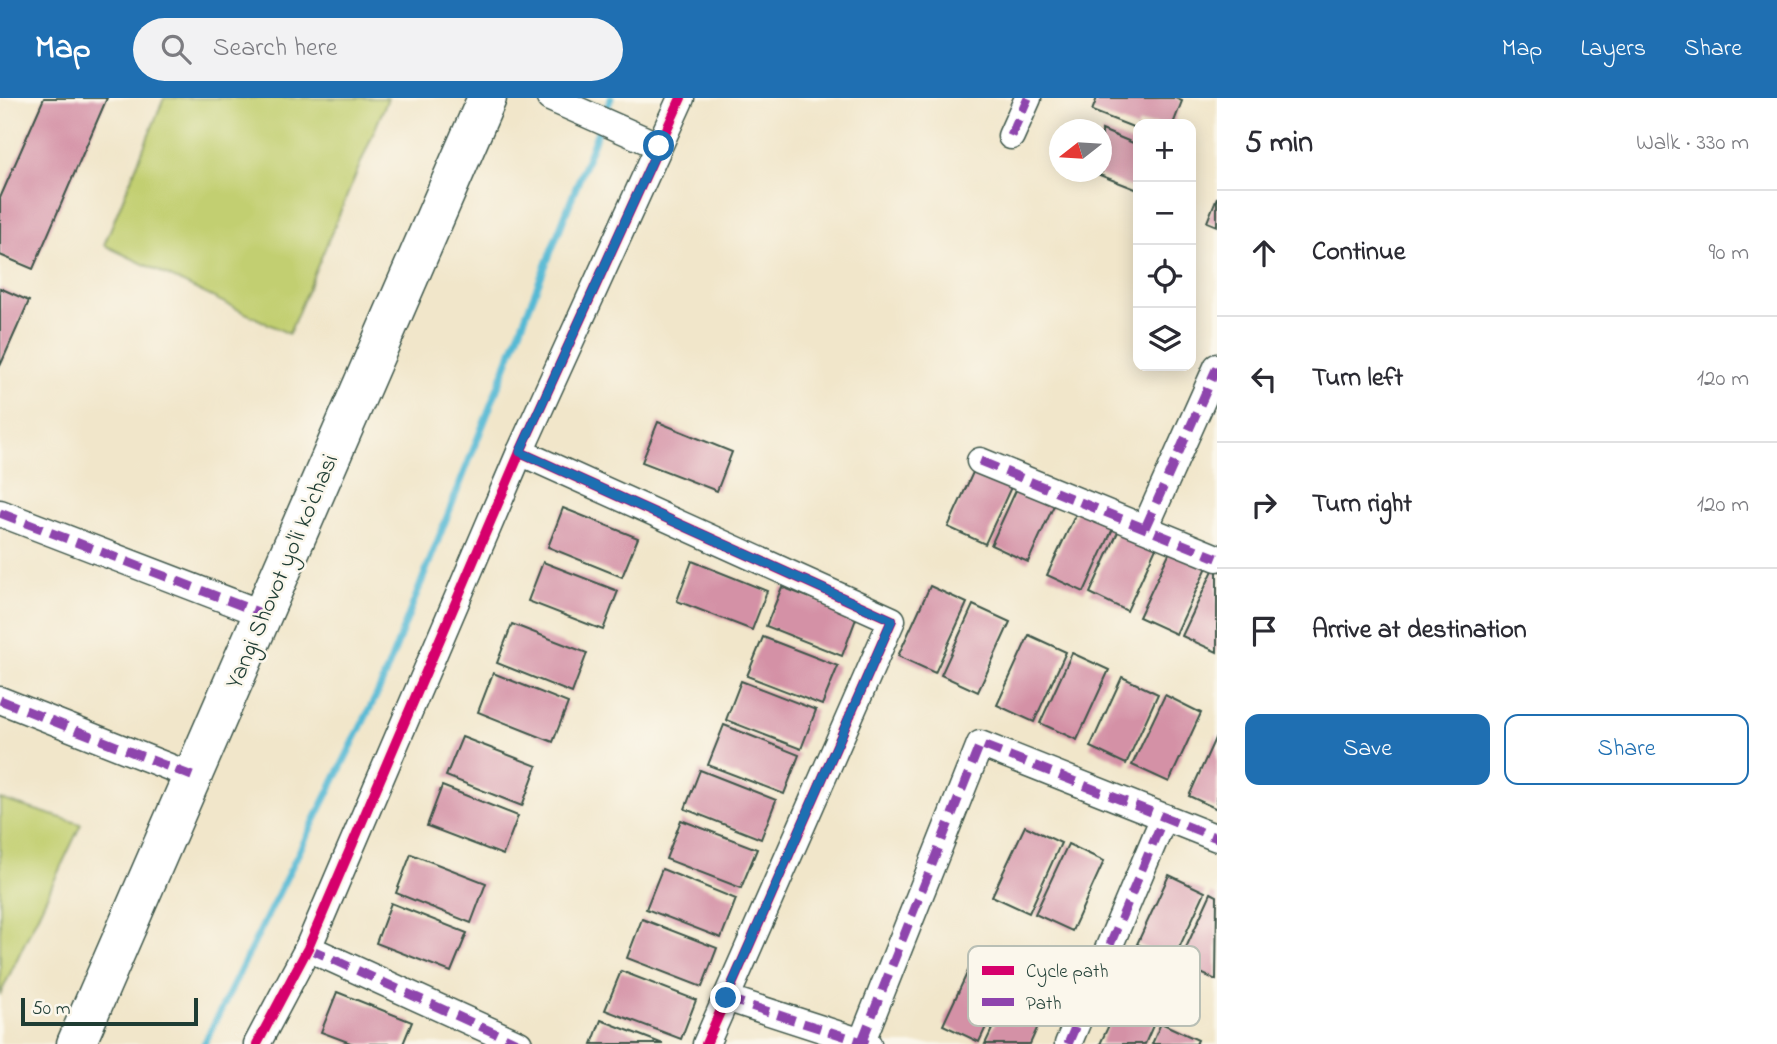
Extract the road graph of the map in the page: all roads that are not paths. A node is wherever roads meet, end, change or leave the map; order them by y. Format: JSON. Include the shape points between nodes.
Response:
{"nodes":[{"id":1,"x":487,"y":98,"type":"edge"},
{"id":2,"x":550,"y":98,"type":"edge"},
{"id":3,"x":681,"y":98,"type":"edge"},
{"id":4,"x":1028,"y":98,"type":"edge"},
{"id":5,"x":1011,"y":136,"type":"dead end"},
{"id":6,"x":659,"y":146,"type":"junction"},
{"id":7,"x":1217,"y":367,"type":"edge"},
{"id":8,"x":520,"y":452,"type":"junction"},
{"id":9,"x":980,"y":461,"type":"dead end"},
{"id":10,"x":0,"y":513,"type":"edge"},
{"id":11,"x":1145,"y":528,"type":"junction"},
{"id":12,"x":1217,"y":558,"type":"edge"},
{"id":13,"x":262,"y":614,"type":"junction"},
{"id":14,"x":0,"y":700,"type":"edge"},
{"id":15,"x":192,"y":776,"type":"junction"},
{"id":16,"x":1164,"y":817,"type":"junction"},
{"id":17,"x":1217,"y":838,"type":"edge"},
{"id":18,"x":1109,"y":946,"type":"edge"},
{"id":19,"x":308,"y":948,"type":"junction"},
{"id":20,"x":726,"y":998,"type":"junction"},
{"id":21,"x":1076,"y":1026,"type":"edge"},
{"id":22,"x":865,"y":1043,"type":"edge"},
{"id":23,"x":76,"y":1044,"type":"edge"},
{"id":24,"x":257,"y":1044,"type":"edge"},
{"id":25,"x":519,"y":1044,"type":"edge"},
{"id":26,"x":706,"y":1044,"type":"edge"},
{"id":27,"x":1068,"y":1044,"type":"edge"}],
"edges":[{"from":1,"to":13,"type":"main road","name":"Yangi Shovot yo'li ko'chasi"},
{"from":2,"to":6,"type":"street"},
{"from":3,"to":6,"type":"street"},
{"from":4,"to":5,"type":"street"},
{"from":6,"to":8,"type":"street"},
{"from":7,"to":11,"type":"street"},
{"from":8,"to":19,"type":"street"},
{"from":8,"to":20,"type":"street","via":[[892,620]]},
{"from":9,"to":11,"type":"street"},
{"from":10,"to":13,"type":"street"},
{"from":11,"to":12,"type":"street"},
{"from":13,"to":15,"type":"main road","name":"Yangi Shovot yo'li ko'chasi"},
{"from":14,"to":15,"type":"street"},
{"from":15,"to":23,"type":"main road","name":"Yangi Shovot yo'li ko'chasi"},
{"from":16,"to":17,"type":"street"},
{"from":16,"to":18,"type":"street"},
{"from":16,"to":22,"type":"street","via":[[980,744]]},
{"from":19,"to":24,"type":"street"},
{"from":19,"to":25,"type":"street"},
{"from":20,"to":22,"type":"street"},
{"from":20,"to":26,"type":"street"},
{"from":21,"to":27,"type":"street"}]}
